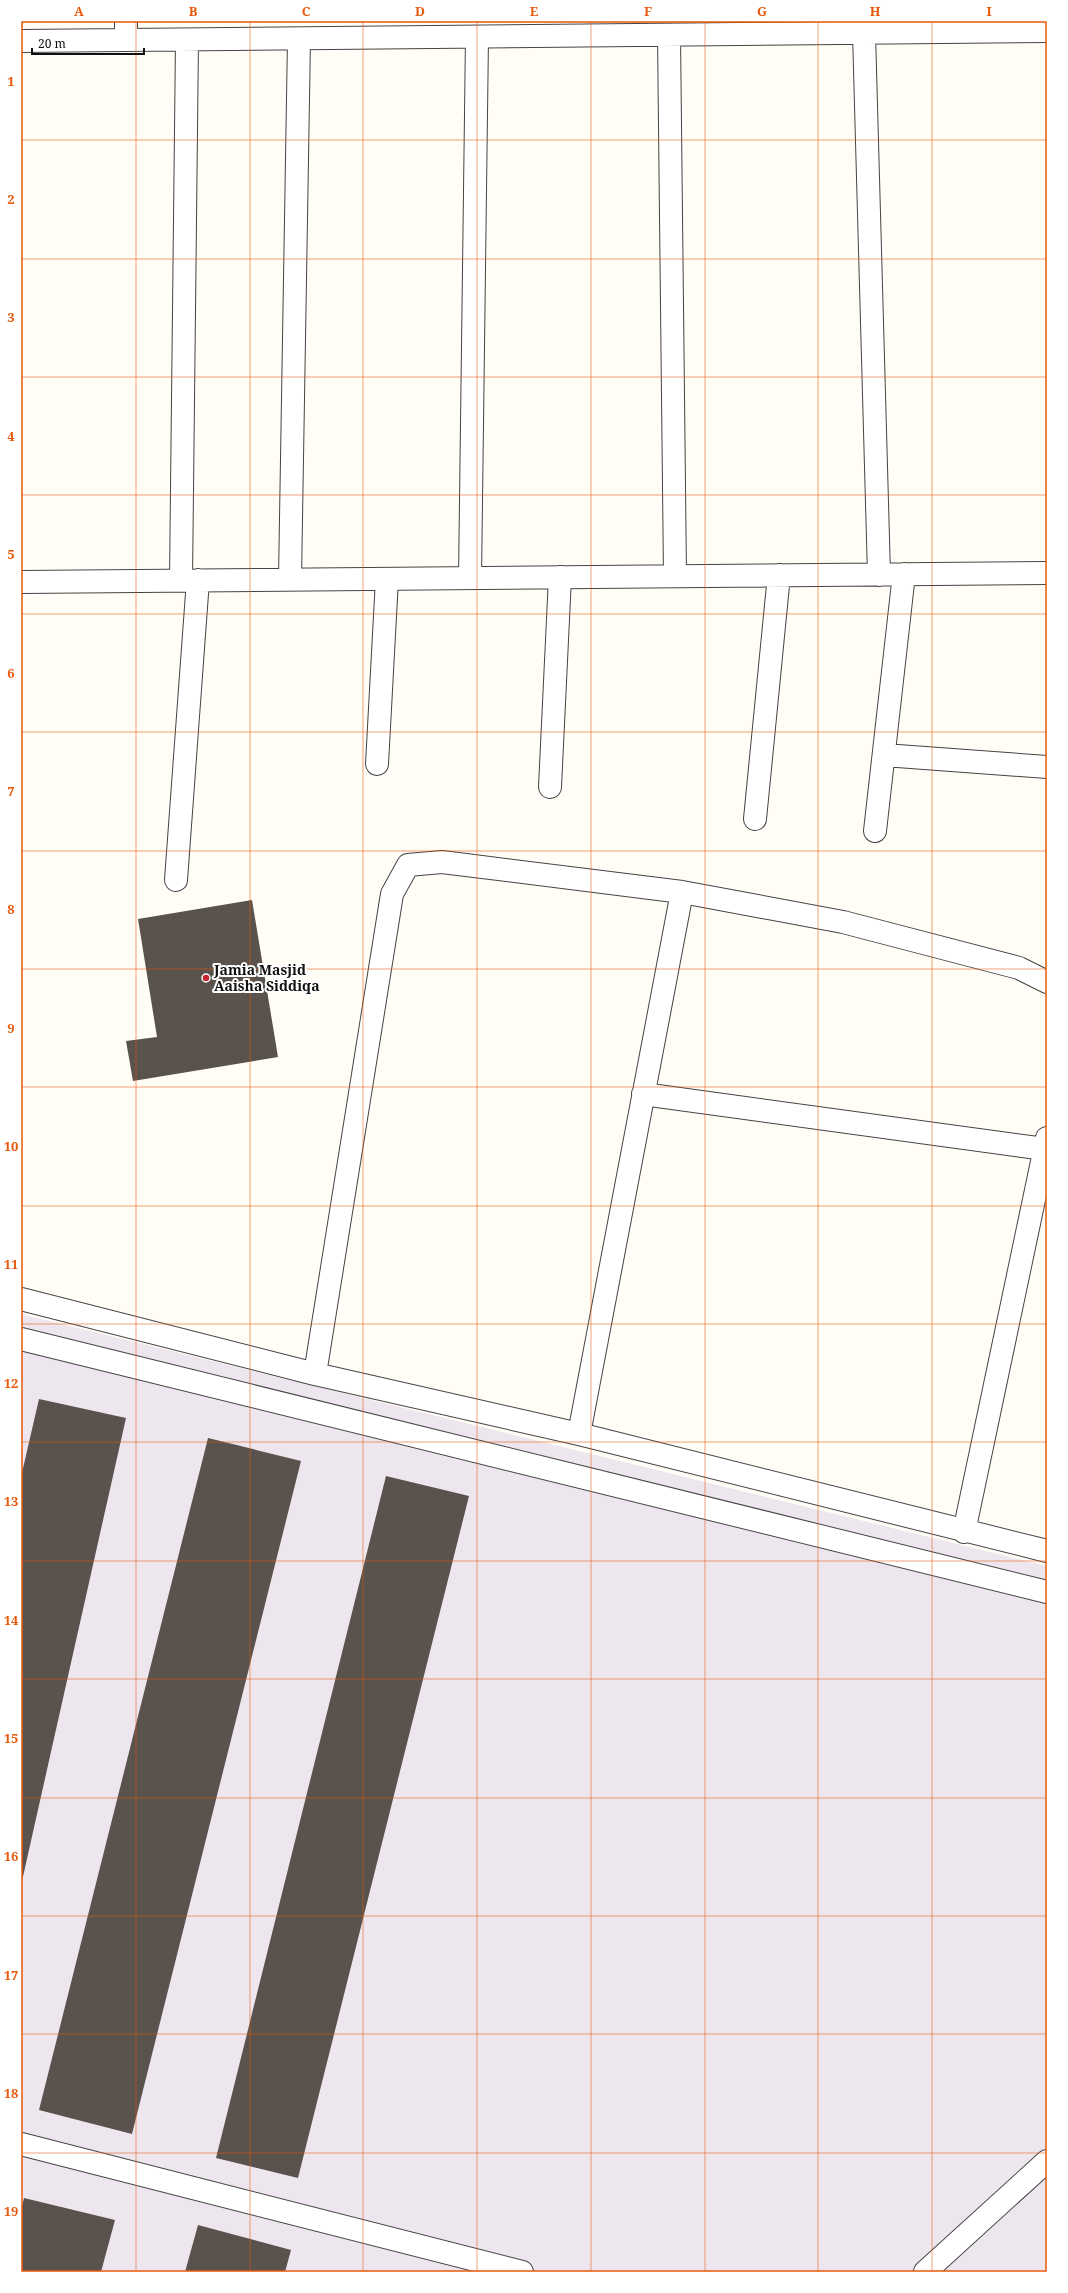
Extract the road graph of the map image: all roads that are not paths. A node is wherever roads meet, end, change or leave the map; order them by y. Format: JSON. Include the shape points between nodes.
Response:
{"nodes":[{"id":1,"x":907,"y":27,"type":"edge"},
{"id":2,"x":712,"y":28,"type":"edge"},
{"id":3,"x":517,"y":29,"type":"edge"},
{"id":4,"x":326,"y":30,"type":"edge"},
{"id":5,"x":126,"y":31,"type":"edge"},
{"id":6,"x":1047,"y":31,"type":"edge"},
{"id":7,"x":864,"y":33,"type":"junction"},
{"id":8,"x":669,"y":35,"type":"junction"},
{"id":9,"x":477,"y":37,"type":"junction"},
{"id":10,"x":299,"y":39,"type":"junction"},
{"id":11,"x":187,"y":40,"type":"junction"},
{"id":12,"x":21,"y":41,"type":"edge"},
{"id":13,"x":1047,"y":573,"type":"edge"},
{"id":14,"x":904,"y":574,"type":"junction"},
{"id":15,"x":779,"y":575,"type":"junction"},
{"id":16,"x":879,"y":575,"type":"junction"},
{"id":17,"x":675,"y":576,"type":"junction"},
{"id":18,"x":470,"y":578,"type":"junction"},
{"id":19,"x":560,"y":578,"type":"junction"},
{"id":20,"x":290,"y":579,"type":"junction"},
{"id":21,"x":387,"y":579,"type":"junction"},
{"id":22,"x":189,"y":580,"type":"junction"},
{"id":23,"x":21,"y":582,"type":"edge"},
{"id":24,"x":884,"y":755,"type":"junction"},
{"id":25,"x":378,"y":764,"type":"dead end"},
{"id":26,"x":1047,"y":767,"type":"edge"},
{"id":27,"x":550,"y":787,"type":"dead end"},
{"id":28,"x":755,"y":819,"type":"dead end"},
{"id":29,"x":875,"y":832,"type":"dead end"},
{"id":30,"x":176,"y":880,"type":"dead end"},
{"id":31,"x":682,"y":892,"type":"junction"},
{"id":32,"x":1047,"y":982,"type":"edge"},
{"id":33,"x":643,"y":1094,"type":"junction"},
{"id":34,"x":1046,"y":1143,"type":"edge"},
{"id":35,"x":21,"y":1299,"type":"edge"},
{"id":36,"x":21,"y":1339,"type":"edge"},
{"id":37,"x":315,"y":1374,"type":"junction"},
{"id":38,"x":579,"y":1434,"type":"junction"},
{"id":39,"x":964,"y":1532,"type":"junction"},
{"id":40,"x":1047,"y":1551,"type":"edge"},
{"id":41,"x":1047,"y":1592,"type":"edge"},
{"id":42,"x":21,"y":2144,"type":"edge"},
{"id":43,"x":1047,"y":2161,"type":"edge"},
{"id":44,"x":522,"y":2272,"type":"edge"},
{"id":45,"x":925,"y":2272,"type":"edge"}],
"edges":[{"from":1,"to":6,"type":"street"},
{"from":1,"to":7,"type":"street"},
{"from":2,"to":7,"type":"street"},
{"from":2,"to":8,"type":"street"},
{"from":3,"to":8,"type":"street"},
{"from":3,"to":9,"type":"street"},
{"from":4,"to":9,"type":"street"},
{"from":4,"to":10,"type":"street"},
{"from":5,"to":11,"type":"street"},
{"from":5,"to":12,"type":"street"},
{"from":7,"to":16,"type":"street"},
{"from":8,"to":17,"type":"street"},
{"from":9,"to":18,"type":"street"},
{"from":10,"to":11,"type":"street"},
{"from":10,"to":20,"type":"street"},
{"from":11,"to":22,"type":"street"},
{"from":13,"to":14,"type":"street"},
{"from":14,"to":16,"type":"street"},
{"from":14,"to":24,"type":"street"},
{"from":15,"to":16,"type":"street"},
{"from":15,"to":17,"type":"street"},
{"from":15,"to":28,"type":"street"},
{"from":17,"to":19,"type":"street"},
{"from":18,"to":19,"type":"street"},
{"from":18,"to":21,"type":"street"},
{"from":19,"to":27,"type":"street"},
{"from":20,"to":21,"type":"street"},
{"from":20,"to":22,"type":"street"},
{"from":21,"to":25,"type":"street"},
{"from":22,"to":23,"type":"street"},
{"from":22,"to":30,"type":"street"},
{"from":24,"to":26,"type":"street"},
{"from":24,"to":29,"type":"street"},
{"from":31,"to":32,"type":"street","via":[[843,922],[1019,968]]},
{"from":31,"to":33,"type":"street"},
{"from":31,"to":37,"type":"street","via":[[442,862],[408,865],[392,894]]},
{"from":33,"to":34,"type":"street"},
{"from":33,"to":38,"type":"street"},
{"from":34,"to":39,"type":"street"},
{"from":35,"to":37,"type":"street"},
{"from":36,"to":41,"type":"street"},
{"from":37,"to":38,"type":"street"},
{"from":38,"to":39,"type":"street"},
{"from":39,"to":40,"type":"street"},
{"from":42,"to":44,"type":"street"},
{"from":43,"to":45,"type":"street"}]}
